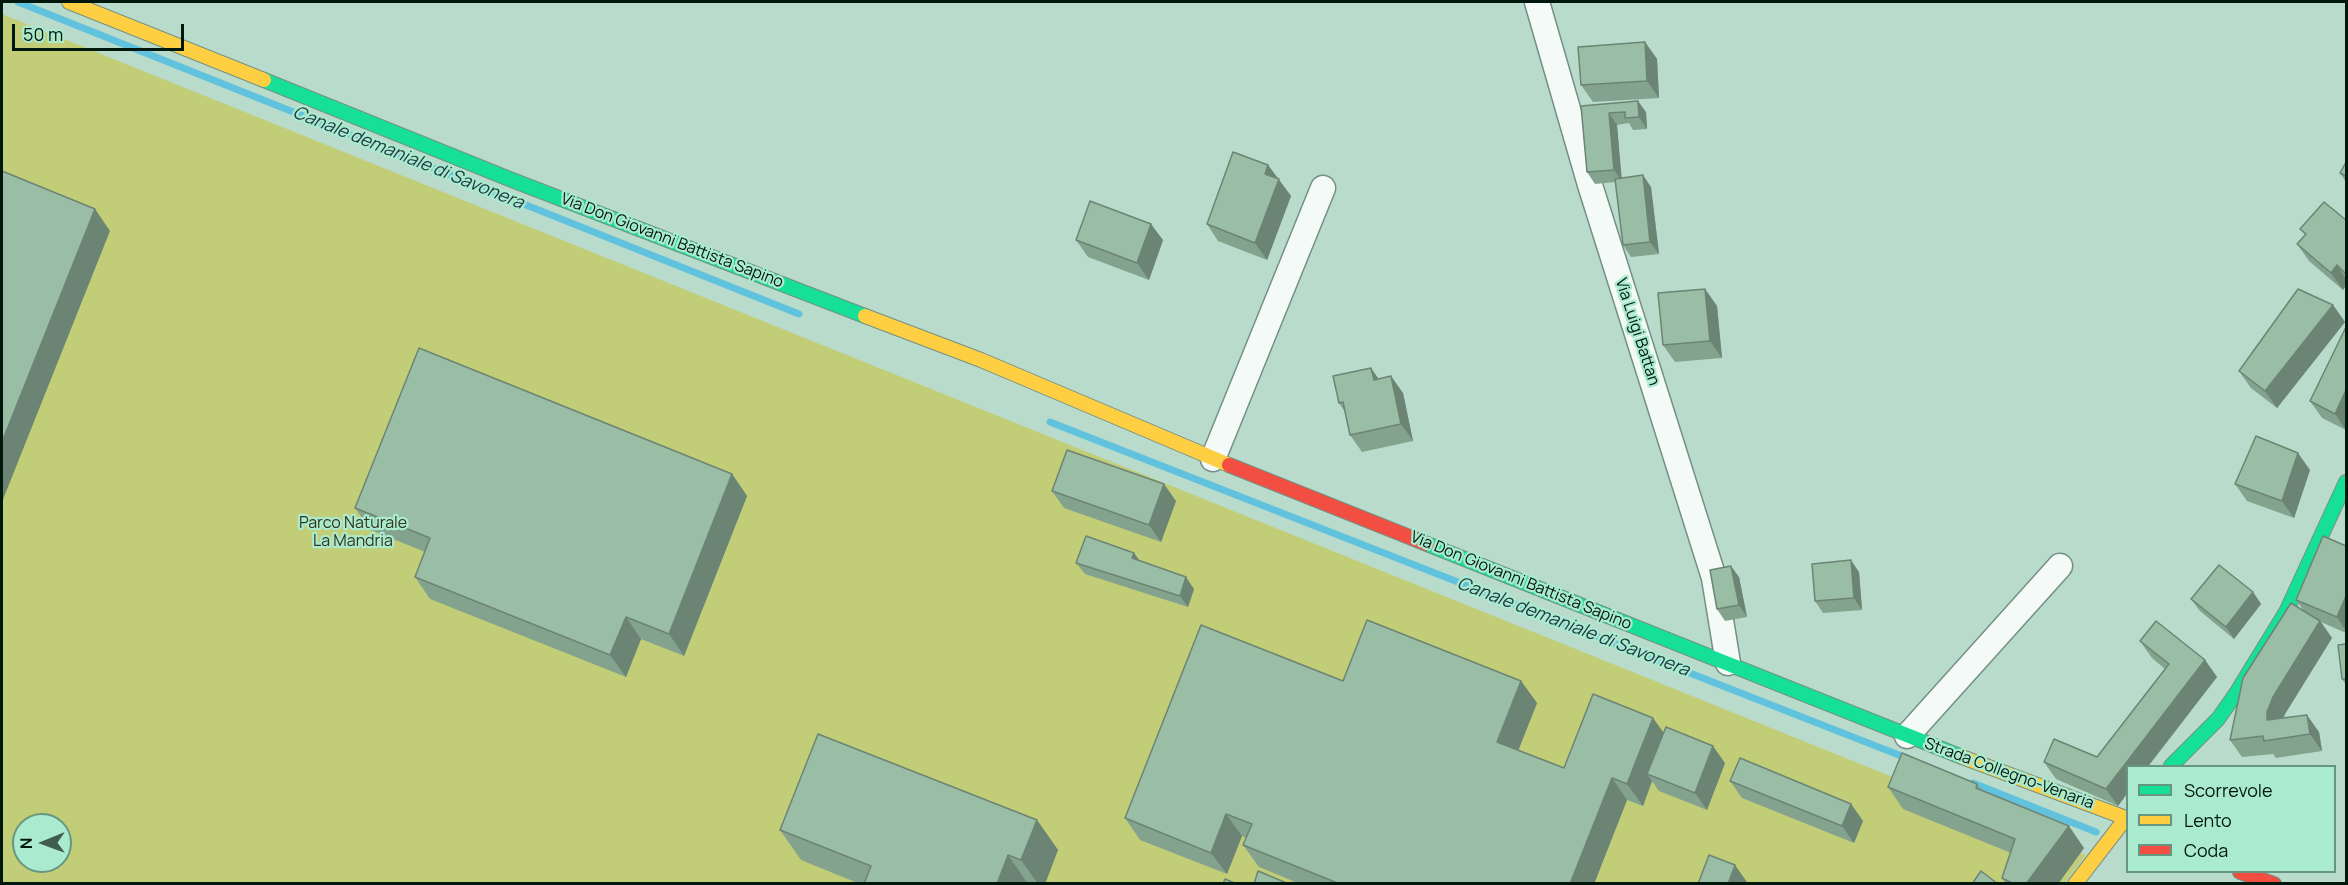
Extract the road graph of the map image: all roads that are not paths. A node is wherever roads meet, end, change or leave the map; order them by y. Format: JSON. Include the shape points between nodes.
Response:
{"nodes":[{"id":1,"x":69,"y":2,"type":"edge"},
{"id":2,"x":1537,"y":2,"type":"edge"},
{"id":3,"x":1323,"y":188,"type":"dead end"},
{"id":4,"x":807,"y":293,"type":"junction"},
{"id":5,"x":929,"y":355,"type":"dead end"},
{"id":6,"x":1043,"y":402,"type":"dead end"},
{"id":7,"x":1150,"y":432,"type":"junction"},
{"id":8,"x":1213,"y":459,"type":"junction"},
{"id":9,"x":2346,"y":482,"type":"edge"},
{"id":10,"x":2060,"y":566,"type":"dead end"},
{"id":11,"x":1728,"y":663,"type":"junction"},
{"id":12,"x":2218,"y":719,"type":"junction"},
{"id":13,"x":1900,"y":733,"type":"junction"},
{"id":14,"x":2202,"y":756,"type":"dead end"},
{"id":15,"x":2172,"y":765,"type":"edge"},
{"id":16,"x":2126,"y":821,"type":"edge"},
{"id":17,"x":2126,"y":822,"type":"edge"},
{"id":18,"x":2236,"y":873,"type":"edge"},
{"id":19,"x":2074,"y":884,"type":"edge"},
{"id":20,"x":2274,"y":884,"type":"edge"}],
"edges":[{"from":1,"to":4,"type":"street","name":"Via Don Giovanni Battista Sapino","via":[[501,176]]},
{"from":2,"to":11,"type":"street","name":"Via Luigi Battan","via":[[1590,185],[1714,578]]},
{"from":3,"to":8,"type":"street"},
{"from":4,"to":5,"type":"street","name":"Via Don Giovanni Battista Sapino"},
{"from":4,"to":7,"type":"street","name":"Via Don Giovanni Battista Sapino","via":[[1001,368]]},
{"from":6,"to":7,"type":"street","name":"Via Don Giovanni Battista Sapino"},
{"from":7,"to":8,"type":"street","name":"Via Don Giovanni Battista Sapino"},
{"from":8,"to":11,"type":"street","name":"Via Don Giovanni Battista Sapino"},
{"from":9,"to":12,"type":"street","via":[[2286,612]]},
{"from":10,"to":13,"type":"street"},
{"from":11,"to":13,"type":"street","name":"Via Don Giovanni Battista Sapino"},
{"from":12,"to":14,"type":"street"},
{"from":12,"to":15,"type":"street"},
{"from":13,"to":16,"type":"street","name":"Strada Collegno-Venaria"},
{"from":17,"to":19,"type":"street"},
{"from":18,"to":20,"type":"street"}]}
